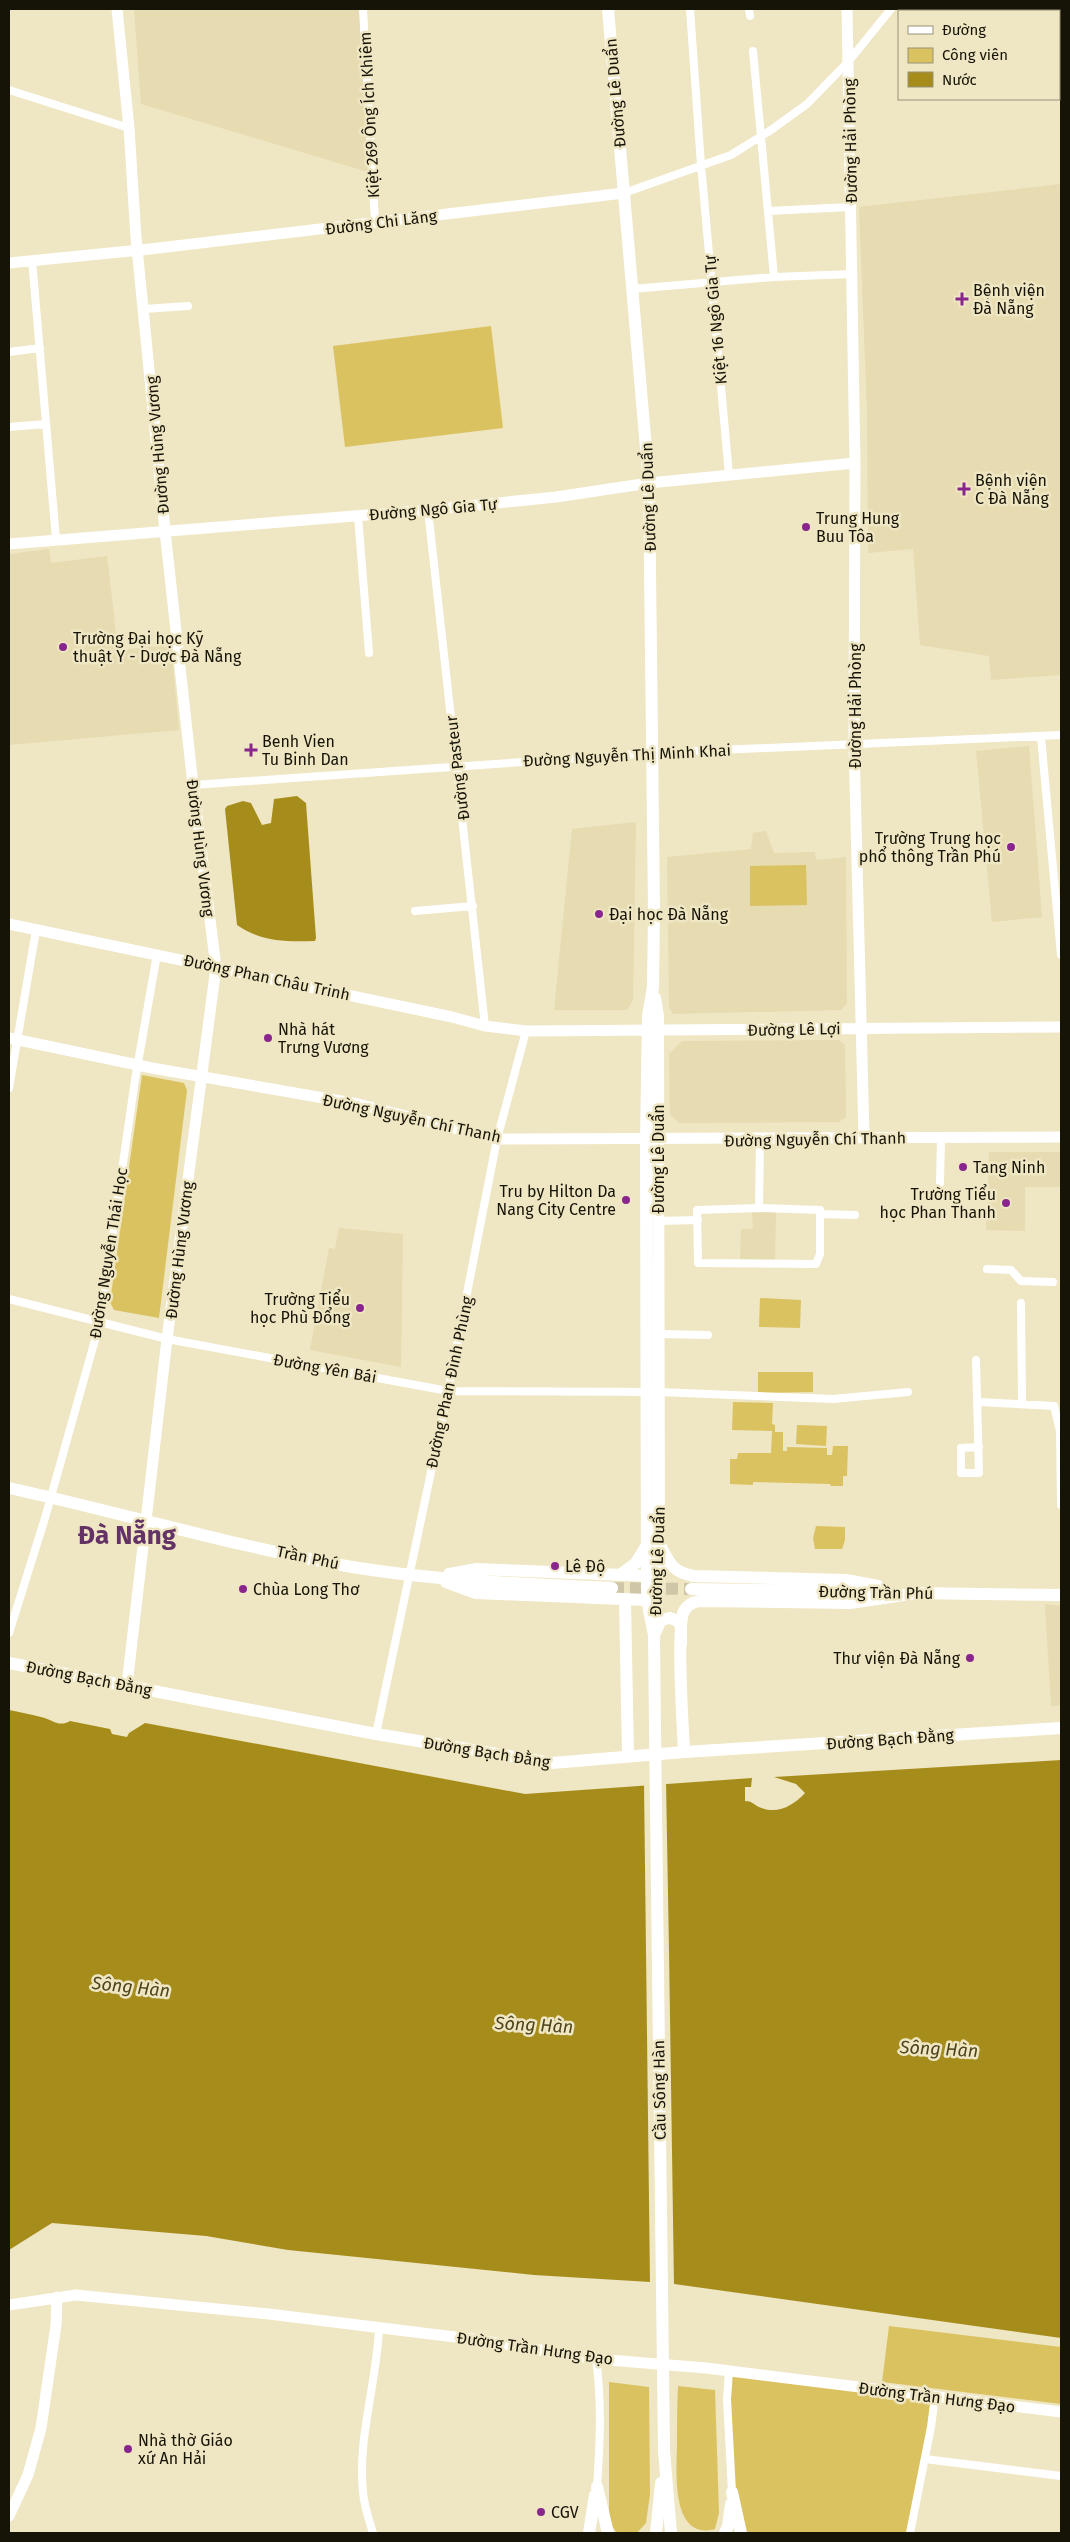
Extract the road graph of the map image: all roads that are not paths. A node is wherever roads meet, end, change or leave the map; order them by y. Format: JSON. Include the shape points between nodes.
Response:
{"nodes":[{"id":1,"x":117,"y":9,"type":"edge"},
{"id":2,"x":363,"y":9,"type":"edge"},
{"id":3,"x":608,"y":9,"type":"edge"},
{"id":4,"x":690,"y":9,"type":"edge"},
{"id":5,"x":847,"y":9,"type":"edge"},
{"id":6,"x":891,"y":9,"type":"edge"},
{"id":7,"x":753,"y":50,"type":"dead end"},
{"id":8,"x":848,"y":62,"type":"junction"},
{"id":9,"x":9,"y":90,"type":"edge"},
{"id":10,"x":129,"y":128,"type":"junction"},
{"id":11,"x":760,"y":137,"type":"junction"},
{"id":12,"x":701,"y":165,"type":"junction"},
{"id":13,"x":624,"y":193,"type":"junction"},
{"id":14,"x":851,"y":207,"type":"junction"},
{"id":15,"x":768,"y":211,"type":"junction"},
{"id":16,"x":375,"y":222,"type":"junction"},
{"id":17,"x":138,"y":250,"type":"junction"},
{"id":18,"x":32,"y":260,"type":"junction"},
{"id":19,"x":9,"y":263,"type":"edge"},
{"id":20,"x":852,"y":274,"type":"junction"},
{"id":21,"x":774,"y":277,"type":"junction"},
{"id":22,"x":712,"y":284,"type":"junction"},
{"id":23,"x":632,"y":289,"type":"junction"},
{"id":24,"x":188,"y":306,"type":"dead end"},
{"id":25,"x":144,"y":309,"type":"junction"},
{"id":26,"x":40,"y":348,"type":"junction"},
{"id":27,"x":9,"y":352,"type":"edge"},
{"id":28,"x":46,"y":424,"type":"junction"},
{"id":29,"x":9,"y":427,"type":"edge"},
{"id":30,"x":855,"y":463,"type":"junction"},
{"id":31,"x":730,"y":475,"type":"junction"},
{"id":32,"x":649,"y":483,"type":"junction"},
{"id":33,"x":428,"y":510,"type":"junction"},
{"id":34,"x":358,"y":516,"type":"junction"},
{"id":35,"x":165,"y":531,"type":"junction"},
{"id":36,"x":56,"y":539,"type":"junction"},
{"id":37,"x":9,"y":544,"type":"edge"},
{"id":38,"x":370,"y":653,"type":"dead end"},
{"id":39,"x":1061,"y":735,"type":"edge"},
{"id":40,"x":1041,"y":737,"type":"junction"},
{"id":41,"x":854,"y":743,"type":"junction"},
{"id":42,"x":652,"y":753,"type":"junction"},
{"id":43,"x":456,"y":765,"type":"junction"},
{"id":44,"x":193,"y":785,"type":"junction"},
{"id":45,"x":473,"y":906,"type":"junction"},
{"id":46,"x":415,"y":911,"type":"dead end"},
{"id":47,"x":9,"y":924,"type":"edge"},
{"id":48,"x":36,"y":930,"type":"junction"},
{"id":49,"x":156,"y":954,"type":"junction"},
{"id":50,"x":1061,"y":955,"type":"edge"},
{"id":51,"x":216,"y":967,"type":"junction"},
{"id":52,"x":485,"y":1026,"type":"junction"},
{"id":53,"x":1061,"y":1027,"type":"edge"},
{"id":54,"x":862,"y":1029,"type":"junction"},
{"id":55,"x":526,"y":1031,"type":"junction"},
{"id":56,"x":653,"y":1031,"type":"junction"},
{"id":57,"x":13,"y":1039,"type":"edge"},
{"id":58,"x":137,"y":1065,"type":"junction"},
{"id":59,"x":201,"y":1077,"type":"junction"},
{"id":60,"x":9,"y":1088,"type":"edge"},
{"id":61,"x":864,"y":1137,"type":"junction"},
{"id":62,"x":1061,"y":1137,"type":"edge"},
{"id":63,"x":941,"y":1138,"type":"junction"},
{"id":64,"x":497,"y":1139,"type":"junction"},
{"id":65,"x":652,"y":1140,"type":"junction"},
{"id":66,"x":760,"y":1140,"type":"junction"},
{"id":67,"x":940,"y":1183,"type":"dead end"},
{"id":68,"x":759,"y":1208,"type":"junction"},
{"id":69,"x":820,"y":1212,"type":"junction"},
{"id":70,"x":855,"y":1215,"type":"dead end"},
{"id":71,"x":698,"y":1220,"type":"junction"},
{"id":72,"x":658,"y":1221,"type":"junction"},
{"id":73,"x":987,"y":1269,"type":"dead end"},
{"id":74,"x":1053,"y":1282,"type":"dead end"},
{"id":75,"x":9,"y":1299,"type":"edge"},
{"id":76,"x":1021,"y":1303,"type":"dead end"},
{"id":77,"x":100,"y":1322,"type":"junction"},
{"id":78,"x":659,"y":1334,"type":"junction"},
{"id":79,"x":708,"y":1334,"type":"dead end"},
{"id":80,"x":167,"y":1339,"type":"junction"},
{"id":81,"x":976,"y":1360,"type":"dead end"},
{"id":82,"x":448,"y":1391,"type":"junction"},
{"id":83,"x":653,"y":1392,"type":"junction"},
{"id":84,"x":908,"y":1392,"type":"dead end"},
{"id":85,"x":978,"y":1402,"type":"junction"},
{"id":86,"x":1022,"y":1404,"type":"junction"},
{"id":87,"x":1060,"y":1441,"type":"edge"},
{"id":88,"x":979,"y":1447,"type":"dead end"},
{"id":89,"x":9,"y":1488,"type":"edge"},
{"id":90,"x":51,"y":1497,"type":"junction"},
{"id":91,"x":1061,"y":1505,"type":"edge"},
{"id":92,"x":146,"y":1522,"type":"junction"},
{"id":93,"x":654,"y":1542,"type":"junction"},
{"id":94,"x":408,"y":1574,"type":"junction"},
{"id":95,"x":430,"y":1576,"type":"junction"},
{"id":96,"x":620,"y":1576,"type":"junction"},
{"id":97,"x":648,"y":1576,"type":"junction"},
{"id":98,"x":612,"y":1588,"type":"tunnel mouth"},
{"id":99,"x":691,"y":1589,"type":"tunnel mouth"},
{"id":100,"x":917,"y":1593,"type":"junction"},
{"id":101,"x":1061,"y":1595,"type":"edge"},
{"id":102,"x":625,"y":1600,"type":"junction"},
{"id":103,"x":647,"y":1600,"type":"junction"},
{"id":104,"x":9,"y":1633,"type":"edge"},
{"id":105,"x":654,"y":1635,"type":"junction"},
{"id":106,"x":681,"y":1644,"type":"junction"},
{"id":107,"x":9,"y":1664,"type":"edge"},
{"id":108,"x":127,"y":1685,"type":"junction"},
{"id":109,"x":1061,"y":1728,"type":"edge"},
{"id":110,"x":376,"y":1734,"type":"junction"},
{"id":111,"x":684,"y":1752,"type":"junction"},
{"id":112,"x":628,"y":1756,"type":"junction"},
{"id":113,"x":57,"y":2296,"type":"junction"},
{"id":114,"x":9,"y":2305,"type":"edge"},
{"id":115,"x":379,"y":2328,"type":"junction"},
{"id":116,"x":596,"y":2359,"type":"junction"},
{"id":117,"x":729,"y":2371,"type":"junction"},
{"id":118,"x":935,"y":2396,"type":"junction"},
{"id":119,"x":1061,"y":2412,"type":"edge"},
{"id":120,"x":664,"y":2451,"type":"junction"},
{"id":121,"x":925,"y":2459,"type":"junction"},
{"id":122,"x":1061,"y":2476,"type":"edge"},
{"id":123,"x":596,"y":2487,"type":"junction"},
{"id":124,"x":732,"y":2492,"type":"junction"},
{"id":125,"x":668,"y":2497,"type":"junction"},
{"id":126,"x":658,"y":2506,"type":"junction"},
{"id":127,"x":9,"y":2516,"type":"edge"},
{"id":128,"x":373,"y":2533,"type":"edge"},
{"id":129,"x":590,"y":2533,"type":"edge"},
{"id":130,"x":608,"y":2533,"type":"edge"},
{"id":131,"x":649,"y":2533,"type":"edge"},
{"id":132,"x":656,"y":2533,"type":"edge"},
{"id":133,"x":671,"y":2533,"type":"edge"},
{"id":134,"x":680,"y":2533,"type":"edge"},
{"id":135,"x":724,"y":2533,"type":"edge"},
{"id":136,"x":741,"y":2533,"type":"edge"},
{"id":137,"x":910,"y":2533,"type":"edge"}],
"edges":[{"from":1,"to":10,"type":"street","name":"Đường Hùng Vương"},
{"from":2,"to":16,"type":"street","name":"Kiệt 269 Ông Ích Khiêm"},
{"from":3,"to":13,"type":"main road","name":"Đường Lê Duẩn"},
{"from":4,"to":12,"type":"street","name":"Kiệt 16 Ngô Gia Tự"},
{"from":5,"to":8,"type":"street","name":"Đường Hải Phòng"},
{"from":6,"to":8,"type":"street"},
{"from":7,"to":11,"type":"street"},
{"from":8,"to":11,"type":"street","via":[[807,104]]},
{"from":8,"to":14,"type":"street","name":"Đường Hải Phòng"},
{"from":9,"to":10,"type":"street"},
{"from":10,"to":17,"type":"street","name":"Đường Hùng Vương"},
{"from":11,"to":12,"type":"street","via":[[731,155]]},
{"from":11,"to":15,"type":"street"},
{"from":12,"to":13,"type":"street"},
{"from":12,"to":22,"type":"street","name":"Kiệt 16 Ngô Gia Tự"},
{"from":13,"to":16,"type":"street","name":"Đường Chi Lăng"},
{"from":13,"to":23,"type":"main road","name":"Đường Lê Duẩn"},
{"from":14,"to":15,"type":"street"},
{"from":14,"to":20,"type":"street","name":"Đường Hải Phòng"},
{"from":15,"to":21,"type":"street"},
{"from":16,"to":17,"type":"street","name":"Đường Chi Lăng"},
{"from":17,"to":18,"type":"street","name":"Đường Chi Lăng"},
{"from":17,"to":25,"type":"street","name":"Đường Hùng Vương"},
{"from":18,"to":19,"type":"street","name":"Đường Chi Lăng"},
{"from":18,"to":26,"type":"street"},
{"from":20,"to":21,"type":"street"},
{"from":20,"to":30,"type":"street","name":"Đường Hải Phòng"},
{"from":21,"to":22,"type":"street"},
{"from":22,"to":23,"type":"street"},
{"from":22,"to":31,"type":"street","name":"Kiệt 16 Ngô Gia Tự"},
{"from":23,"to":32,"type":"main road","name":"Đường Lê Duẩn"},
{"from":24,"to":25,"type":"street"},
{"from":25,"to":35,"type":"street","name":"Đường Hùng Vương"},
{"from":26,"to":27,"type":"street"},
{"from":26,"to":28,"type":"street"},
{"from":28,"to":29,"type":"street"},
{"from":28,"to":36,"type":"street"},
{"from":30,"to":31,"type":"street","name":"Đường Ngô Gia Tự"},
{"from":30,"to":41,"type":"street","name":"Đường Hải Phòng"},
{"from":31,"to":32,"type":"street","name":"Đường Ngô Gia Tự"},
{"from":32,"to":33,"type":"street","name":"Đường Ngô Gia Tự","via":[[556,498]]},
{"from":32,"to":42,"type":"main road","name":"Đường Lê Duẩn"},
{"from":33,"to":34,"type":"street","name":"Đường Ngô Gia Tự"},
{"from":33,"to":43,"type":"street","name":"Đường Pasteur"},
{"from":34,"to":35,"type":"street","name":"Đường Ngô Gia Tự"},
{"from":34,"to":38,"type":"street"},
{"from":35,"to":36,"type":"street","name":"Đường Ngô Gia Tự"},
{"from":35,"to":44,"type":"street","name":"Đường Hùng Vương"},
{"from":36,"to":37,"type":"street","name":"Đường Ngô Gia Tự"},
{"from":39,"to":40,"type":"street","name":"Đường Nguyễn Thị Minh Khai"},
{"from":40,"to":41,"type":"street","name":"Đường Nguyễn Thị Minh Khai"},
{"from":40,"to":50,"type":"street"},
{"from":41,"to":42,"type":"street","name":"Đường Nguyễn Thị Minh Khai"},
{"from":41,"to":54,"type":"street","name":"Đường Hải Phòng"},
{"from":42,"to":43,"type":"street","name":"Đường Nguyễn Thị Minh Khai"},
{"from":42,"to":56,"type":"main road","name":"Đường Lê Duẩn"},
{"from":43,"to":44,"type":"street","name":"Đường Nguyễn Thị Minh Khai"},
{"from":43,"to":45,"type":"street","name":"Đường Pasteur"},
{"from":44,"to":51,"type":"street","name":"Đường Hùng Vương"},
{"from":45,"to":46,"type":"street"},
{"from":45,"to":52,"type":"street","name":"Đường Pasteur"},
{"from":47,"to":48,"type":"street","name":"Đường Phan Châu Trinh"},
{"from":48,"to":49,"type":"street","name":"Đường Phan Châu Trinh"},
{"from":48,"to":57,"type":"street"},
{"from":49,"to":51,"type":"street","name":"Đường Phan Châu Trinh"},
{"from":49,"to":58,"type":"street","name":"Đường Nguyễn Thái Học"},
{"from":51,"to":52,"type":"street","name":"Đường Phan Châu Trinh","via":[[452,1016]]},
{"from":51,"to":59,"type":"street","name":"Đường Hùng Vương"},
{"from":52,"to":55,"type":"street","name":"Đường Phan Châu Trinh"},
{"from":53,"to":54,"type":"street","name":"Đường Lê Lợi"},
{"from":54,"to":56,"type":"street","name":"Đường Lê Lợi","via":[[808,1033]]},
{"from":54,"to":61,"type":"street","name":"Đường Hải Phòng"},
{"from":55,"to":56,"type":"street","name":"Đường Lê Lợi"},
{"from":55,"to":64,"type":"street","name":"Đường Phan Đình Phùng"},
{"from":56,"to":65,"type":"main road","name":"Đường Lê Duẩn"},
{"from":57,"to":58,"type":"street","name":"Đường Nguyễn Chí Thanh"},
{"from":57,"to":60,"type":"street"},
{"from":58,"to":59,"type":"street","name":"Đường Nguyễn Chí Thanh"},
{"from":58,"to":77,"type":"street","name":"Đường Nguyễn Thái Học"},
{"from":59,"to":64,"type":"street","name":"Đường Nguyễn Chí Thanh","via":[[358,1104]]},
{"from":59,"to":80,"type":"street","name":"Đường Hùng Vương"},
{"from":61,"to":63,"type":"street","name":"Đường Nguyễn Chí Thanh"},
{"from":61,"to":66,"type":"street","name":"Đường Nguyễn Chí Thanh"},
{"from":62,"to":63,"type":"street","name":"Đường Nguyễn Chí Thanh"},
{"from":63,"to":67,"type":"street"},
{"from":64,"to":65,"type":"street","name":"Đường Nguyễn Chí Thanh"},
{"from":64,"to":82,"type":"street","name":"Đường Phan Đình Phùng"},
{"from":65,"to":66,"type":"street","name":"Đường Nguyễn Chí Thanh"},
{"from":65,"to":72,"type":"main road","name":"Đường Lê Duẩn"},
{"from":65,"to":83,"type":"main road","name":"Đường Lê Duẩn"},
{"from":66,"to":68,"type":"street"},
{"from":68,"to":69,"type":"street"},
{"from":68,"to":71,"type":"street","via":[[698,1210]]},
{"from":69,"to":70,"type":"street"},
{"from":69,"to":71,"type":"street","via":[[820,1254],[816,1264],[698,1263]]},
{"from":71,"to":72,"type":"street"},
{"from":72,"to":78,"type":"main road","name":"Đường Lê Duẩn"},
{"from":73,"to":74,"type":"street","via":[[1011,1270],[1021,1281]]},
{"from":75,"to":77,"type":"street","name":"Đường Yên Bái"},
{"from":76,"to":86,"type":"street"},
{"from":77,"to":80,"type":"street","name":"Đường Yên Bái"},
{"from":77,"to":90,"type":"street","name":"Đường Nguyễn Thái Học"},
{"from":78,"to":79,"type":"street"},
{"from":78,"to":83,"type":"main road","name":"Đường Lê Duẩn"},
{"from":80,"to":82,"type":"street","name":"Đường Yên Bái"},
{"from":80,"to":92,"type":"street","name":"Đường Hùng Vương"},
{"from":81,"to":85,"type":"street"},
{"from":82,"to":83,"type":"street","name":"Đường Yên Bái"},
{"from":82,"to":94,"type":"street","name":"Đường Phan Đình Phùng"},
{"from":83,"to":84,"type":"street","name":"Đường Yên Bái","via":[[832,1399]]},
{"from":83,"to":93,"type":"main road","name":"Đường Lê Duẩn"},
{"from":85,"to":86,"type":"street"},
{"from":85,"to":88,"type":"street"},
{"from":86,"to":87,"type":"street","via":[[1054,1406]]},
{"from":87,"to":91,"type":"street"},
{"from":89,"to":90,"type":"main road","name":"Trần Phú"},
{"from":90,"to":92,"type":"main road","name":"Trần Phú"},
{"from":90,"to":104,"type":"street","name":"Đường Nguyễn Thái Học"},
{"from":92,"to":94,"type":"main road","name":"Trần Phú","via":[[342,1565]]},
{"from":92,"to":108,"type":"street","name":"Đường Hùng Vương"},
{"from":93,"to":96,"type":"main road"},
{"from":93,"to":97,"type":"main road","name":"Đường Lê Duẩn"},
{"from":93,"to":100,"type":"main road","via":[[670,1565],[681,1574],[846,1580]]},
{"from":93,"to":105,"type":"main road","name":"Đường Lê Duẩn","via":[[658,1600]]},
{"from":94,"to":95,"type":"main road","name":"Trần Phú"},
{"from":94,"to":110,"type":"street","name":"Đường Phan Đình Phùng"},
{"from":95,"to":96,"type":"main road","via":[[477,1570]]},
{"from":95,"to":98,"type":"main road","name":"Trần Phú","via":[[507,1584]]},
{"from":95,"to":102,"type":"main road","via":[[476,1593]]},
{"from":96,"to":97,"type":"main road"},
{"from":97,"to":103,"type":"main road","name":"Đường Lê Duẩn"},
{"from":99,"to":100,"type":"main road","name":"Đường Trần Phú"},
{"from":100,"to":101,"type":"main road","name":"Đường Trần Phú"},
{"from":100,"to":106,"type":"main road","via":[[850,1603],[694,1602],[683,1614]]},
{"from":102,"to":103,"type":"main road"},
{"from":102,"to":112,"type":"main road"},
{"from":103,"to":105,"type":"main road","name":"Đường Lê Duẩn"},
{"from":105,"to":106,"type":"main road","via":[[661,1620],[674,1619],[681,1628]]},
{"from":105,"to":120,"type":"main road","name":"Cầu Sông Hàn"},
{"from":106,"to":111,"type":"main road"},
{"from":107,"to":108,"type":"main road","name":"Đường Bạch Đằng"},
{"from":108,"to":110,"type":"main road","name":"Đường Bạch Đằng"},
{"from":109,"to":111,"type":"main road","name":"Đường Bạch Đằng"},
{"from":110,"to":112,"type":"main road","name":"Đường Bạch Đằng","via":[[537,1762],[565,1763]]},
{"from":111,"to":112,"type":"main road","name":"Đường Bạch Đằng"},
{"from":113,"to":114,"type":"street","name":"Đường Trần Hưng Đạo"},
{"from":113,"to":115,"type":"street","name":"Đường Trần Hưng Đạo","via":[[76,2295]]},
{"from":113,"to":127,"type":"street","via":[[41,2428],[28,2475]]},
{"from":115,"to":116,"type":"street","name":"Đường Trần Hưng Đạo"},
{"from":115,"to":128,"type":"street","via":[[362,2462],[363,2492]]},
{"from":116,"to":117,"type":"street","name":"Đường Trần Hưng Đạo"},
{"from":116,"to":123,"type":"street","via":[[600,2431]]},
{"from":117,"to":118,"type":"street","name":"Đường Trần Hưng Đạo"},
{"from":117,"to":124,"type":"street"},
{"from":118,"to":119,"type":"street","name":"Đường Trần Hưng Đạo"},
{"from":118,"to":121,"type":"street"},
{"from":120,"to":125,"type":"main road","name":"Cầu Sông Hàn"},
{"from":120,"to":126,"type":"main road","name":"Cầu Sông Hàn"},
{"from":121,"to":122,"type":"street"},
{"from":121,"to":137,"type":"street"},
{"from":123,"to":129,"type":"main road"},
{"from":123,"to":130,"type":"main road"},
{"from":124,"to":135,"type":"main road","via":[[728,2526]]},
{"from":124,"to":136,"type":"main road"},
{"from":125,"to":133,"type":"main road","name":"Cầu Sông Hàn"},
{"from":125,"to":134,"type":"main road"},
{"from":126,"to":131,"type":"main road"},
{"from":126,"to":132,"type":"main road","name":"Cầu Sông Hàn"}]}
